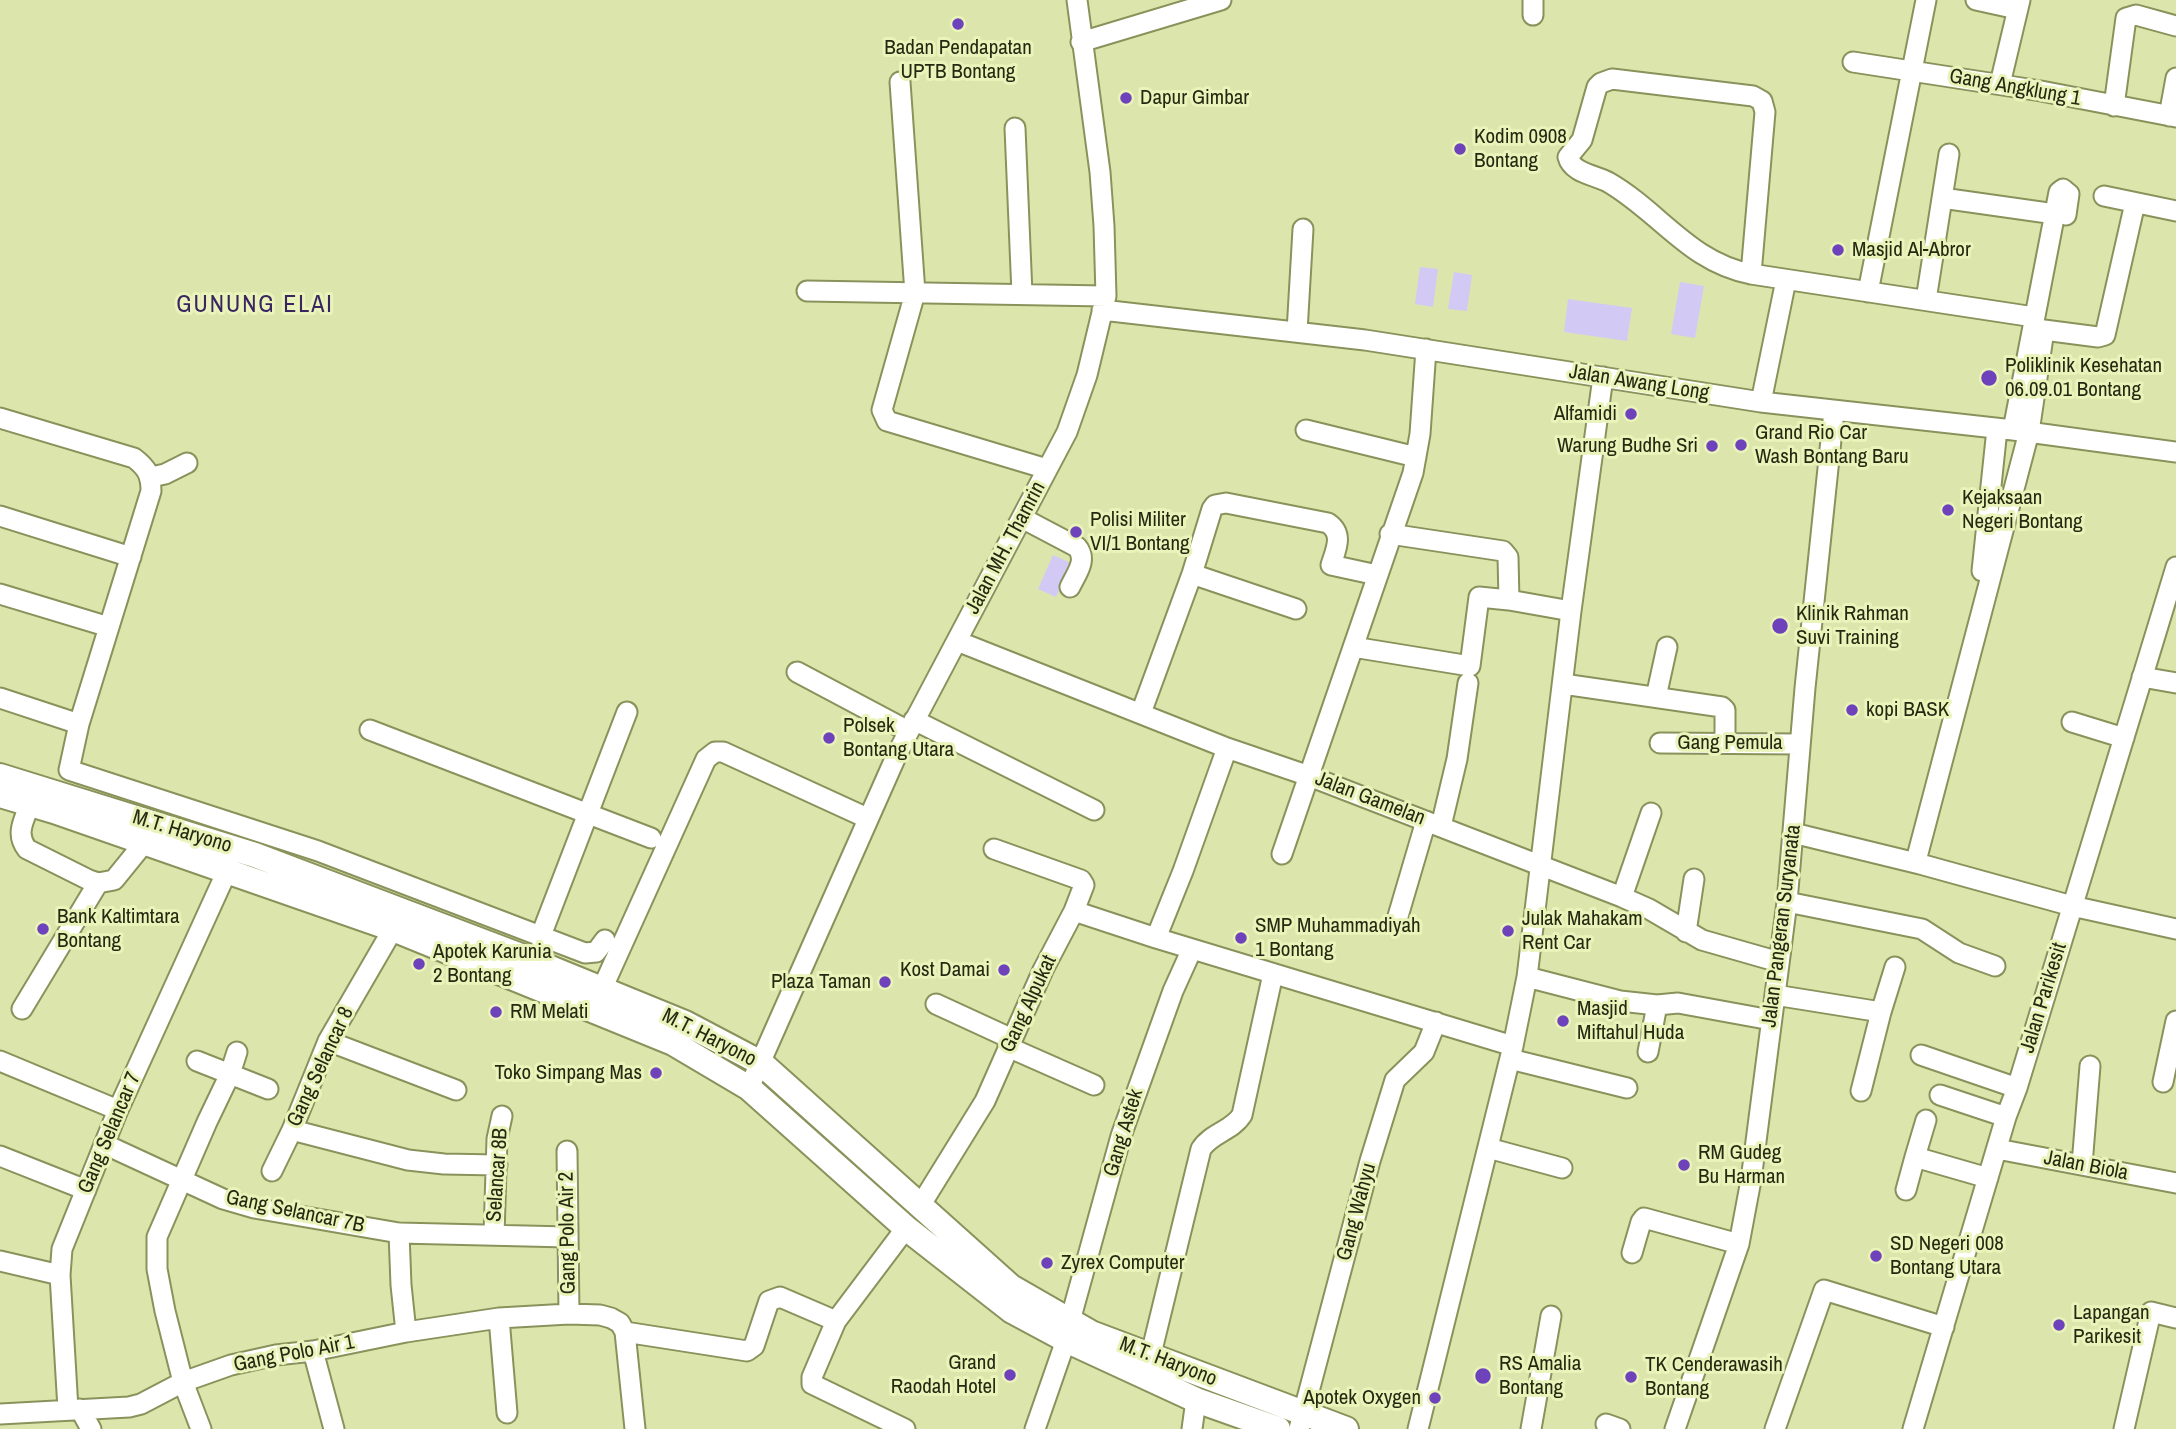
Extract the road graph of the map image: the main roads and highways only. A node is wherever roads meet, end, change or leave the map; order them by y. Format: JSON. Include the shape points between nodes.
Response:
{"nodes":[{"id":1,"x":0,"y":776,"type":"edge"},
{"id":2,"x":0,"y":795,"type":"edge"},
{"id":3,"x":57,"y":803,"type":"junction"},
{"id":4,"x":1068,"y":1331,"type":"junction"},
{"id":5,"x":1302,"y":1422,"type":"edge"},
{"id":6,"x":1278,"y":1429,"type":"edge"},
{"id":7,"x":1346,"y":1429,"type":"edge"}],
"edges":[{"from":1,"to":3,"type":"main road","name":"M.T. Haryono"},
{"from":2,"to":3,"type":"main road","name":"M.T. Haryono","via":[[30,804]]},
{"from":3,"to":4,"type":"main road","name":"M.T. Haryono","via":[[144,843],[393,929],[673,1043],[748,1088],[906,1228],[1012,1311]]},
{"from":3,"to":4,"type":"main road","name":"M.T. Haryono","via":[[256,855],[685,1023],[761,1063],[1011,1287]]},
{"from":4,"to":5,"type":"main road","name":"M.T. Haryono","via":[[1091,1333],[1151,1354]]},
{"from":4,"to":6,"type":"main road","name":"M.T. Haryono","via":[[1196,1399]]},
{"from":5,"to":7,"type":"main road","name":"M.T. Haryono"}]}
